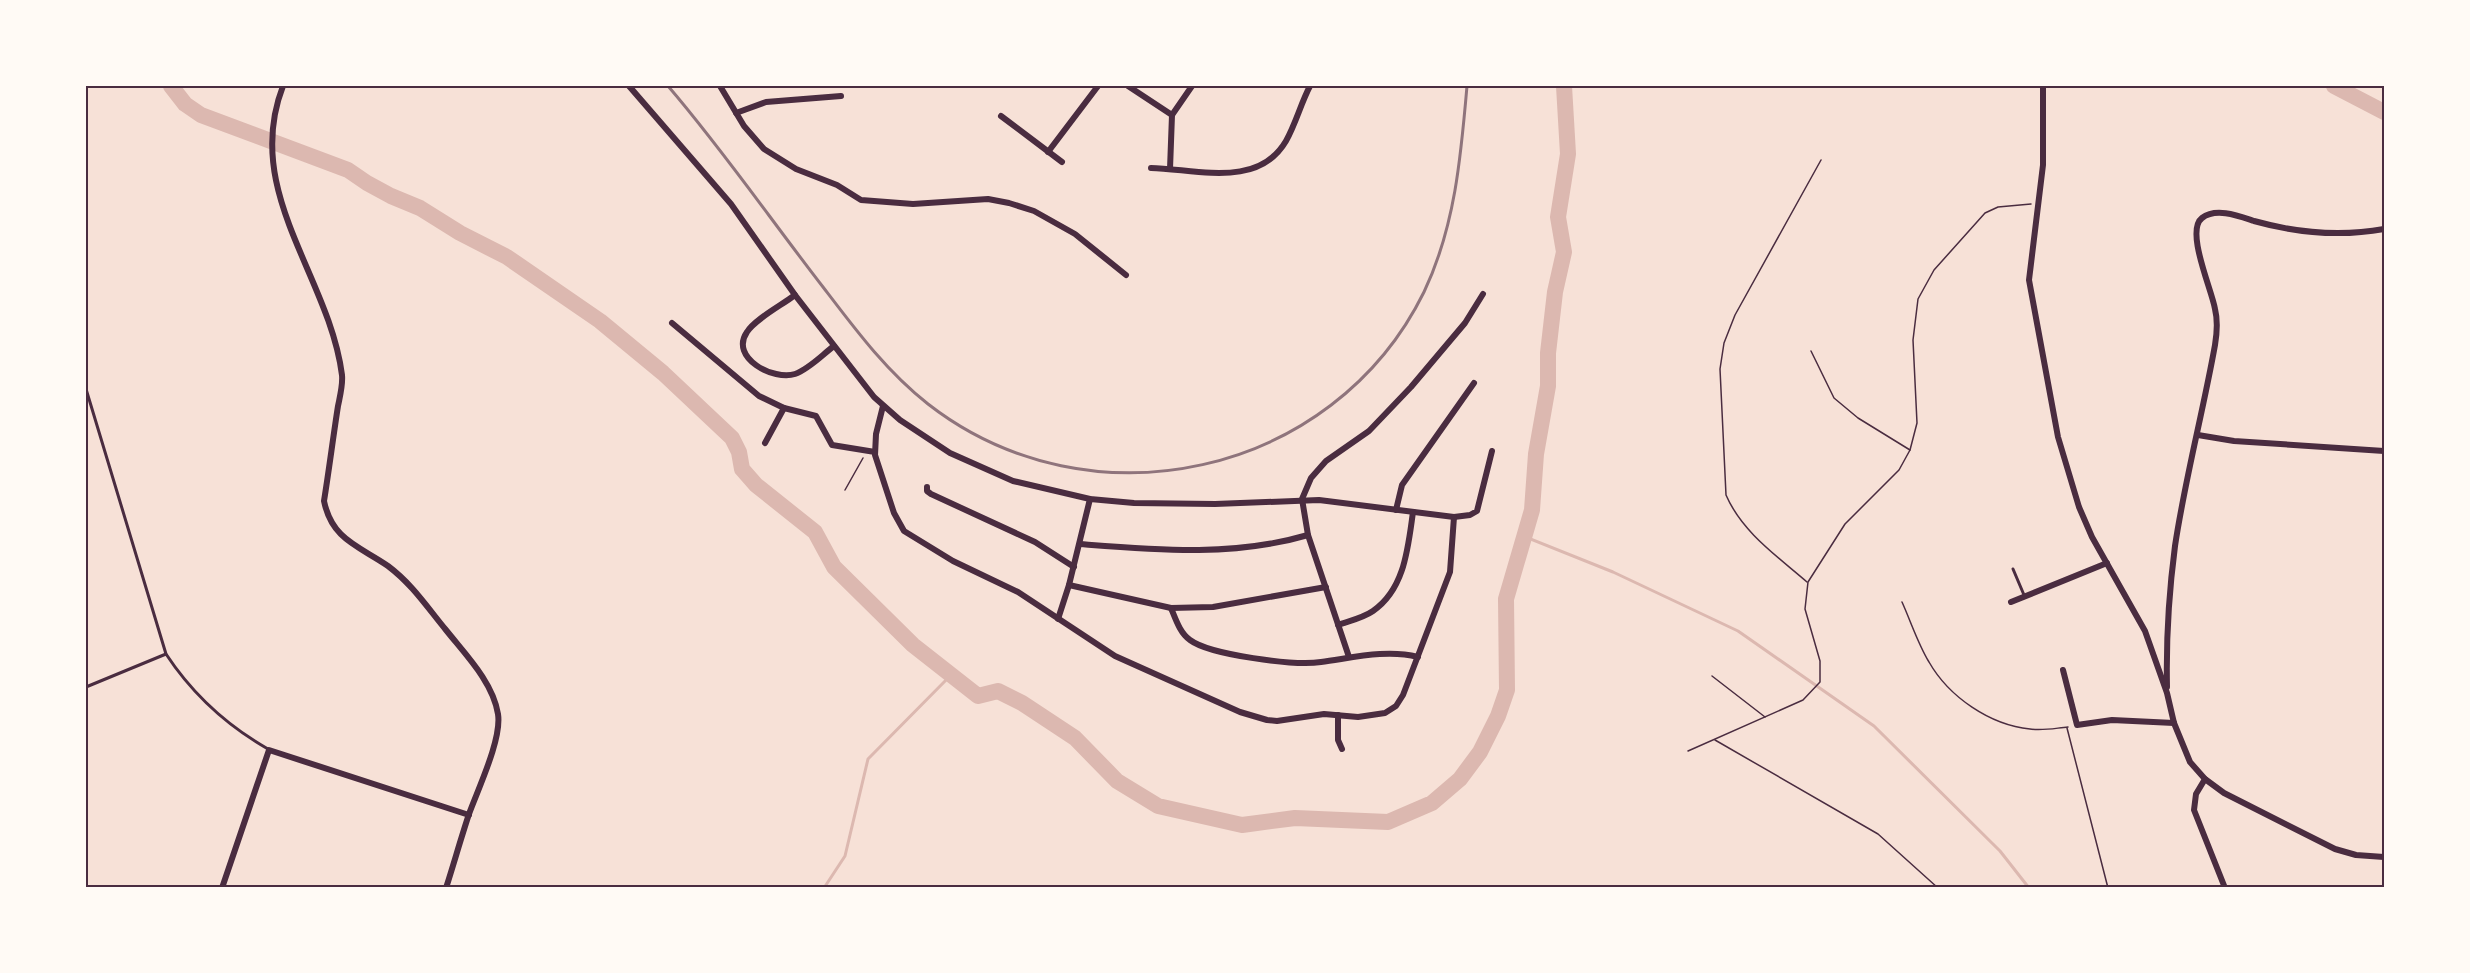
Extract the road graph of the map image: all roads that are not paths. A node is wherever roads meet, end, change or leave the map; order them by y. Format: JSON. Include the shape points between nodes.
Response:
{"nodes":[{"id":1,"x":283,"y":86,"type":"edge"},
{"id":2,"x":629,"y":86,"type":"edge"},
{"id":3,"x":720,"y":86,"type":"edge"},
{"id":4,"x":1098,"y":86,"type":"edge"},
{"id":5,"x":1128,"y":86,"type":"edge"},
{"id":6,"x":1192,"y":86,"type":"edge"},
{"id":7,"x":1310,"y":86,"type":"edge"},
{"id":8,"x":2043,"y":86,"type":"edge"},
{"id":9,"x":841,"y":96,"type":"dead end"},
{"id":10,"x":736,"y":112,"type":"junction"},
{"id":11,"x":1172,"y":115,"type":"junction"},
{"id":12,"x":1001,"y":116,"type":"dead end"},
{"id":13,"x":1048,"y":152,"type":"junction"},
{"id":14,"x":1062,"y":162,"type":"dead end"},
{"id":15,"x":1151,"y":168,"type":"dead end"},
{"id":16,"x":1170,"y":169,"type":"junction"},
{"id":17,"x":2385,"y":229,"type":"edge"},
{"id":18,"x":1126,"y":275,"type":"dead end"},
{"id":19,"x":1483,"y":294,"type":"dead end"},
{"id":20,"x":795,"y":295,"type":"junction"},
{"id":21,"x":672,"y":323,"type":"dead end"},
{"id":22,"x":834,"y":346,"type":"junction"},
{"id":23,"x":1474,"y":383,"type":"dead end"},
{"id":24,"x":86,"y":389,"type":"edge"},
{"id":25,"x":883,"y":406,"type":"junction"},
{"id":26,"x":784,"y":408,"type":"junction"},
{"id":27,"x":2198,"y":435,"type":"junction"},
{"id":28,"x":765,"y":443,"type":"dead end"},
{"id":29,"x":1492,"y":451,"type":"dead end"},
{"id":30,"x":2385,"y":451,"type":"edge"},
{"id":31,"x":875,"y":454,"type":"junction"},
{"id":32,"x":927,"y":487,"type":"dead end"},
{"id":33,"x":1090,"y":499,"type":"junction"},
{"id":34,"x":1302,"y":499,"type":"junction"},
{"id":35,"x":1396,"y":510,"type":"junction"},
{"id":36,"x":1413,"y":512,"type":"junction"},
{"id":37,"x":1454,"y":517,"type":"junction"},
{"id":38,"x":1308,"y":535,"type":"junction"},
{"id":39,"x":1080,"y":543,"type":"junction"},
{"id":40,"x":2107,"y":563,"type":"junction"},
{"id":41,"x":1074,"y":567,"type":"junction"},
{"id":42,"x":2013,"y":569,"type":"dead end"},
{"id":43,"x":1069,"y":585,"type":"junction"},
{"id":44,"x":1326,"y":587,"type":"junction"},
{"id":45,"x":2025,"y":597,"type":"junction"},
{"id":46,"x":2011,"y":602,"type":"dead end"},
{"id":47,"x":1171,"y":609,"type":"junction"},
{"id":48,"x":1058,"y":619,"type":"junction"},
{"id":49,"x":1338,"y":625,"type":"junction"},
{"id":50,"x":166,"y":654,"type":"junction"},
{"id":51,"x":1349,"y":657,"type":"junction"},
{"id":52,"x":1418,"y":657,"type":"junction"},
{"id":53,"x":2063,"y":670,"type":"dead end"},
{"id":54,"x":86,"y":687,"type":"edge"},
{"id":55,"x":2167,"y":693,"type":"junction"},
{"id":56,"x":1338,"y":715,"type":"junction"},
{"id":57,"x":2174,"y":723,"type":"junction"},
{"id":58,"x":1342,"y":749,"type":"dead end"},
{"id":59,"x":269,"y":750,"type":"junction"},
{"id":60,"x":2205,"y":779,"type":"junction"},
{"id":61,"x":469,"y":815,"type":"junction"},
{"id":62,"x":2385,"y":857,"type":"edge"},
{"id":63,"x":222,"y":888,"type":"edge"},
{"id":64,"x":446,"y":888,"type":"edge"},
{"id":65,"x":2225,"y":888,"type":"edge"}],
"edges":[{"from":1,"to":61,"type":"street","via":[[274,124],[273,162],[283,213],[328,320],[342,377],[324,501],[328,518],[342,537],[385,564],[414,590],[476,668],[495,704],[498,730]]},
{"from":2,"to":20,"type":"street","via":[[731,204]]},
{"from":3,"to":10,"type":"street"},
{"from":4,"to":13,"type":"street"},
{"from":5,"to":11,"type":"street"},
{"from":6,"to":11,"type":"street"},
{"from":7,"to":16,"type":"street","via":[[1285,143],[1266,162],[1223,174]]},
{"from":8,"to":40,"type":"street","via":[[2043,165],[2029,280],[2068,474],[2079,507]]},
{"from":9,"to":10,"type":"street","via":[[766,102]]},
{"from":10,"to":18,"type":"street","via":[[764,149],[861,200],[913,204],[988,199],[1010,203],[1054,221]]},
{"from":11,"to":16,"type":"street"},
{"from":12,"to":13,"type":"street"},
{"from":13,"to":14,"type":"street"},
{"from":15,"to":16,"type":"street"},
{"from":17,"to":27,"type":"street","via":[[2313,234],[2232,214],[2215,213],[2200,219],[2195,233],[2217,327]]},
{"from":19,"to":34,"type":"street","via":[[1465,323],[1418,379],[1369,431],[1326,461],[1311,478]]},
{"from":20,"to":22,"type":"street"},
{"from":20,"to":22,"type":"street","via":[[748,330],[743,343],[745,353],[760,369],[792,375]]},
{"from":21,"to":26,"type":"street","via":[[759,396]]},
{"from":22,"to":25,"type":"street"},
{"from":23,"to":35,"type":"street","via":[[1402,485]]},
{"from":24,"to":50,"type":"lane"},
{"from":25,"to":31,"type":"street"},
{"from":25,"to":33,"type":"street","via":[[937,446],[990,472],[1039,489]]},
{"from":26,"to":28,"type":"street"},
{"from":26,"to":31,"type":"street","via":[[816,417],[832,445]]},
{"from":27,"to":30,"type":"street"},
{"from":27,"to":55,"type":"street","via":[[2175,547],[2167,636]]},
{"from":29,"to":37,"type":"street","via":[[1477,511]]},
{"from":31,"to":48,"type":"street","via":[[894,513],[904,531],[953,561],[1018,592]]},
{"from":32,"to":41,"type":"street","via":[[931,494],[1035,542]]},
{"from":33,"to":34,"type":"street","via":[[1215,504]]},
{"from":33,"to":39,"type":"street"},
{"from":34,"to":35,"type":"street"},
{"from":34,"to":38,"type":"street"},
{"from":35,"to":36,"type":"street"},
{"from":36,"to":37,"type":"street"},
{"from":36,"to":49,"type":"street","via":[[1407,553],[1396,584],[1372,612]]},
{"from":37,"to":52,"type":"street","via":[[1450,572]]},
{"from":38,"to":39,"type":"street","via":[[1251,548],[1215,551]]},
{"from":38,"to":44,"type":"street"},
{"from":39,"to":41,"type":"street"},
{"from":40,"to":45,"type":"street"},
{"from":40,"to":55,"type":"street","via":[[2145,631]]},
{"from":41,"to":43,"type":"street"},
{"from":42,"to":45,"type":"lane"},
{"from":43,"to":47,"type":"street"},
{"from":43,"to":48,"type":"street"},
{"from":44,"to":47,"type":"street","via":[[1213,607]]},
{"from":44,"to":49,"type":"street"},
{"from":45,"to":46,"type":"street"},
{"from":47,"to":51,"type":"street","via":[[1184,635],[1208,648],[1283,662]]},
{"from":48,"to":56,"type":"street","via":[[1130,664],[1249,715],[1277,721]]},
{"from":49,"to":51,"type":"street"},
{"from":50,"to":54,"type":"lane"},
{"from":50,"to":59,"type":"lane","via":[[210,709]]},
{"from":51,"to":52,"type":"street"},
{"from":52,"to":56,"type":"street","via":[[1400,701],[1391,710],[1367,716]]},
{"from":53,"to":57,"type":"street","via":[[2077,724],[2112,720]]},
{"from":55,"to":57,"type":"street"},
{"from":56,"to":58,"type":"street"},
{"from":57,"to":60,"type":"street","via":[[2190,762]]},
{"from":59,"to":61,"type":"street"},
{"from":59,"to":63,"type":"street"},
{"from":60,"to":62,"type":"street","via":[[2224,793],[2335,849]]},
{"from":60,"to":65,"type":"street","via":[[2196,794],[2194,810]]},
{"from":61,"to":64,"type":"street"}]}
